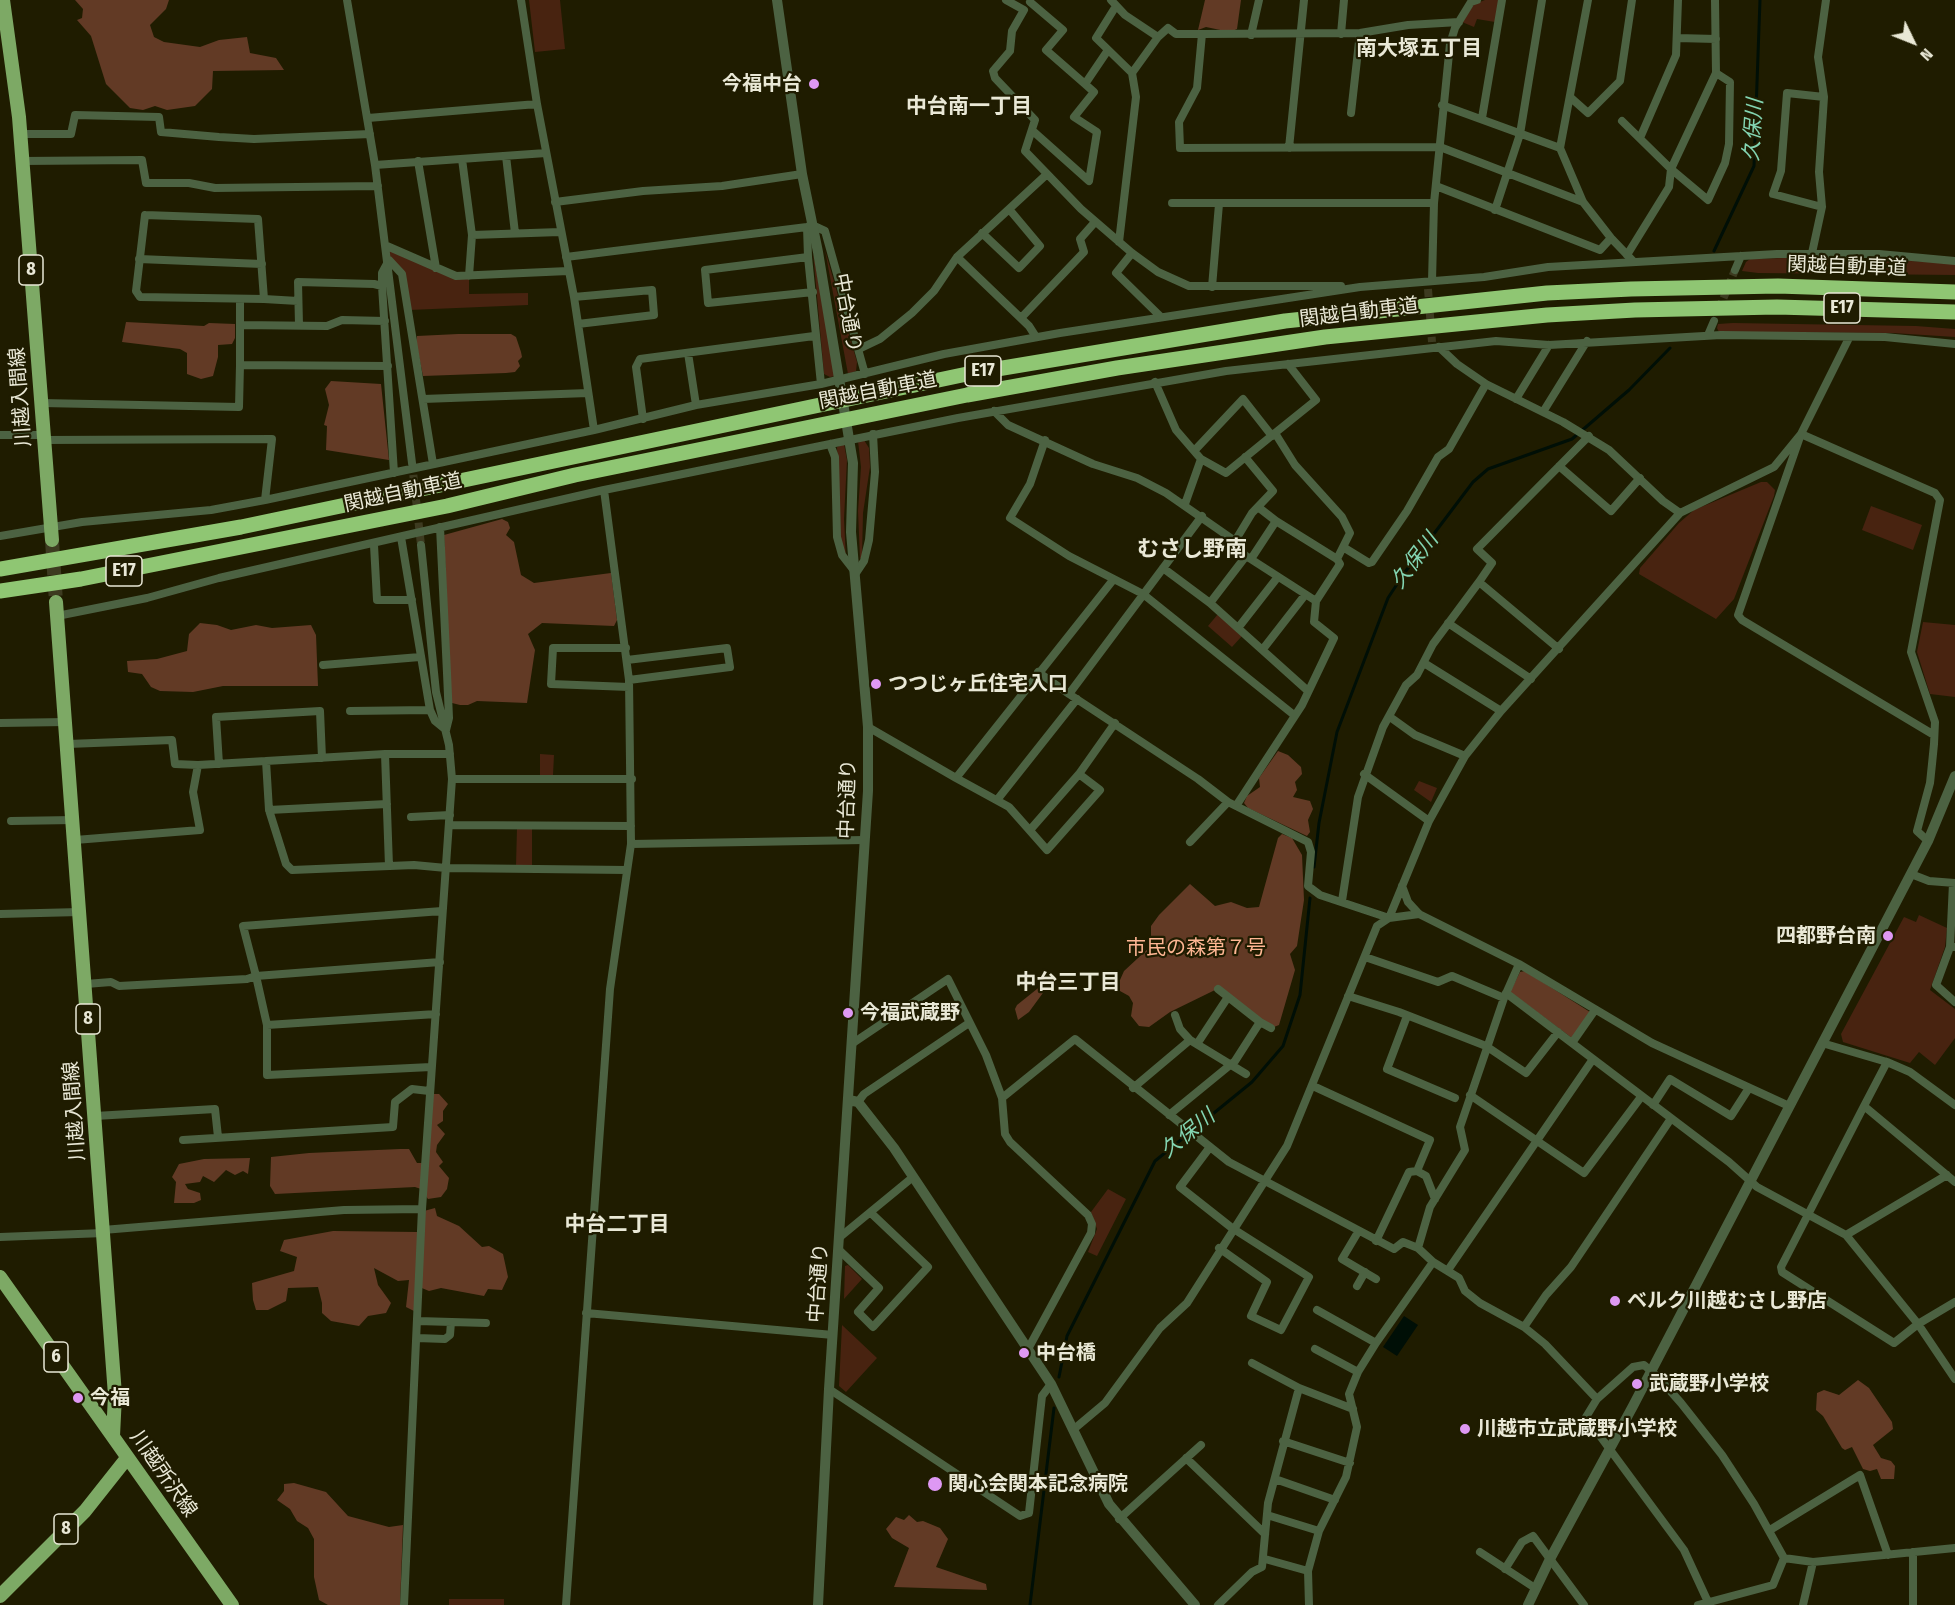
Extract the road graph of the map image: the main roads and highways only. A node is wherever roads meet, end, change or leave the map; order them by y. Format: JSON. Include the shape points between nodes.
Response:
{"nodes":[{"id":1,"x":3,"y":0,"type":"edge"},
{"id":2,"x":1955,"y":292,"type":"edge"},
{"id":3,"x":1955,"y":312,"type":"edge"},
{"id":4,"x":52,"y":534,"type":"tunnel mouth"},
{"id":5,"x":0,"y":569,"type":"edge"},
{"id":6,"x":0,"y":591,"type":"edge"},
{"id":7,"x":57,"y":609,"type":"tunnel mouth"},
{"id":8,"x":0,"y":1277,"type":"edge"},
{"id":9,"x":113,"y":1436,"type":"junction"},
{"id":10,"x":127,"y":1458,"type":"junction"},
{"id":11,"x":0,"y":1596,"type":"edge"},
{"id":12,"x":232,"y":1605,"type":"edge"}],
"edges":[{"from":1,"to":4,"type":"main road","name":"川越入間線","number":"8","via":[[21,134]]},
{"from":2,"to":5,"type":"highway","name":"関越自動車道","number":"E17","via":[[1788,286],[1610,290],[1416,305],[1285,321],[967,374],[241,528]]},
{"from":3,"to":6,"type":"highway","name":"関越自動車道","number":"E17","via":[[1777,307],[1635,310],[1325,337],[979,393],[575,475],[447,506],[81,579]]},
{"from":7,"to":9,"type":"main road","name":"川越入間線","number":"8","via":[[104,1231],[115,1395]]},
{"from":8,"to":9,"type":"main road","name":"川越所沢線","number":"6"},
{"from":9,"to":10,"type":"main road","name":"川越所沢線","number":"6"},
{"from":10,"to":11,"type":"main road","number":"8","via":[[85,1511]]},
{"from":10,"to":12,"type":"main road","name":"川越所沢線","number":"6"}]}
